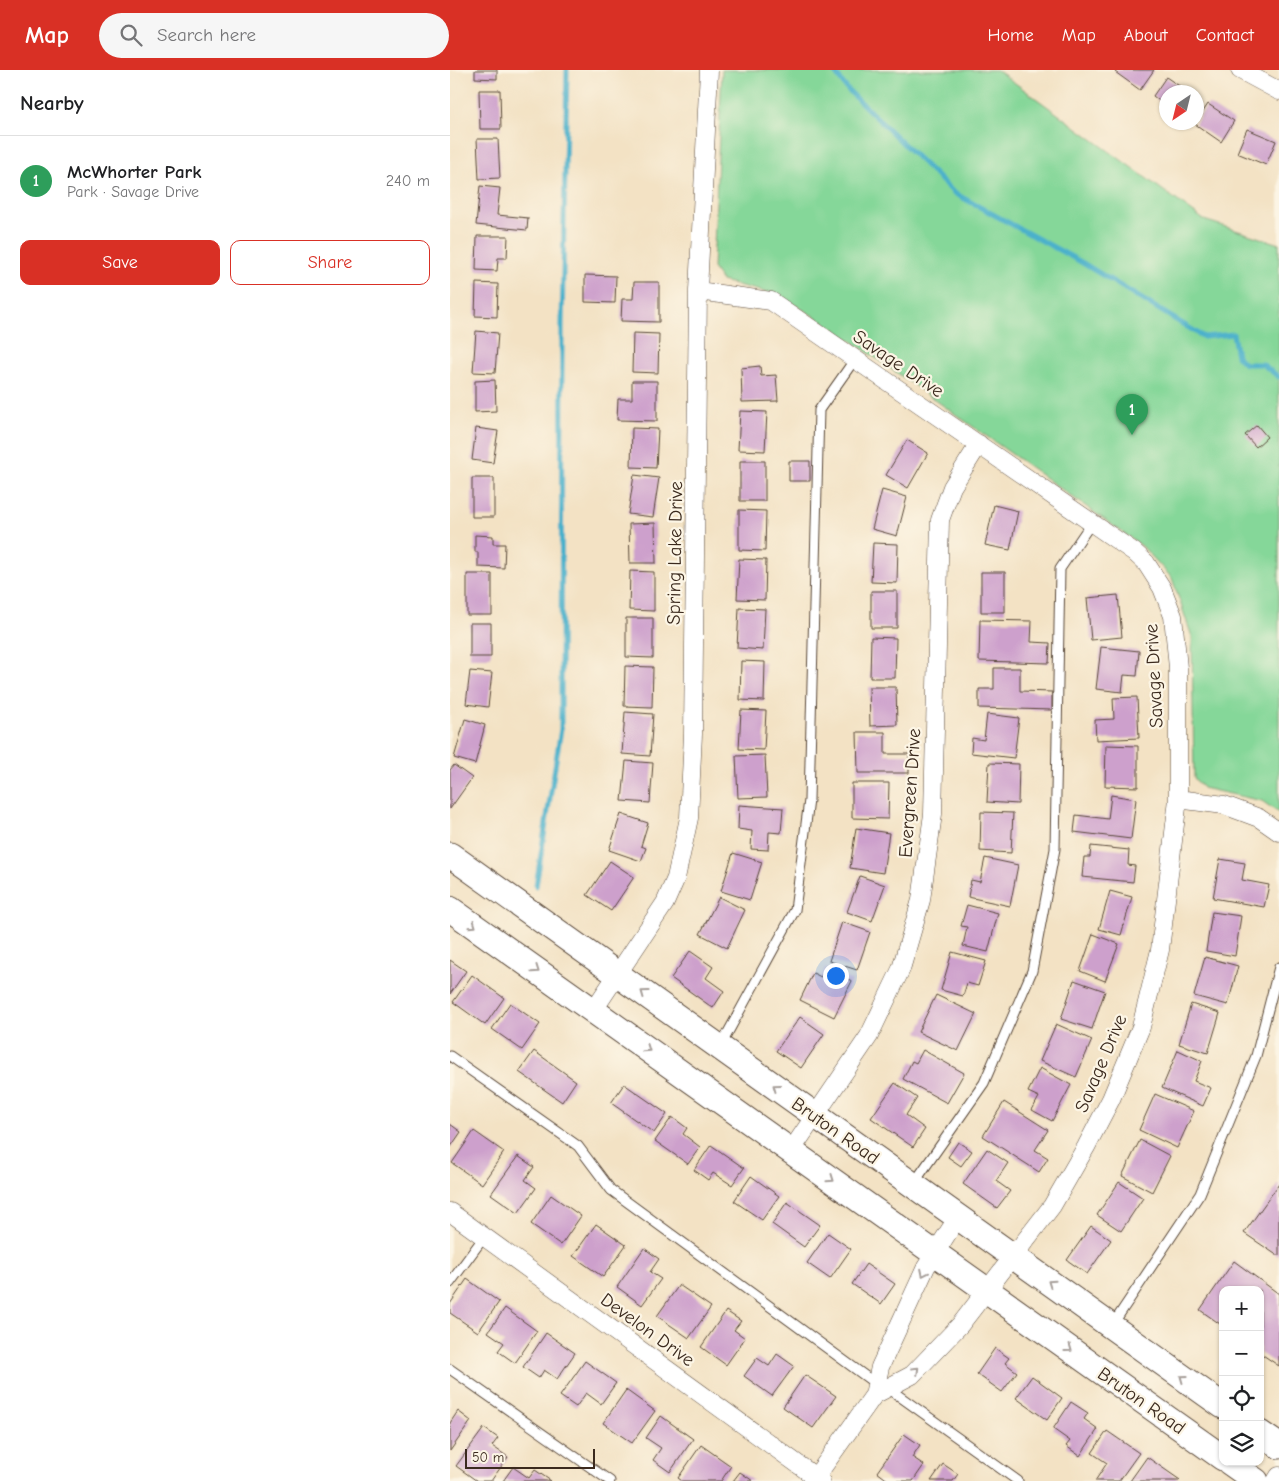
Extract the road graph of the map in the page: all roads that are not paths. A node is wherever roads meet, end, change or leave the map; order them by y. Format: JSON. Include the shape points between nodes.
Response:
{"nodes":[{"id":1,"x":708,"y":70,"type":"edge"},
{"id":2,"x":1240,"y":70,"type":"edge"},
{"id":3,"x":1279,"y":91,"type":"edge"},
{"id":4,"x":698,"y":292,"type":"junction"},
{"id":5,"x":855,"y":359,"type":"junction"},
{"id":6,"x":979,"y":444,"type":"junction"},
{"id":7,"x":1092,"y":522,"type":"junction"},
{"id":8,"x":1178,"y":799,"type":"junction"},
{"id":9,"x":1279,"y":832,"type":"edge"},
{"id":10,"x":450,"y":854,"type":"edge"},
{"id":11,"x":450,"y":909,"type":"edge"},
{"id":12,"x":1279,"y":968,"type":"edge"},
{"id":13,"x":619,"y":975,"type":"junction"},
{"id":14,"x":594,"y":1011,"type":"junction"},
{"id":15,"x":720,"y":1047,"type":"junction"},
{"id":16,"x":450,"y":1056,"type":"edge"},
{"id":17,"x":815,"y":1115,"type":"junction"},
{"id":18,"x":791,"y":1151,"type":"junction"},
{"id":19,"x":913,"y":1185,"type":"junction"},
{"id":20,"x":450,"y":1212,"type":"edge"},
{"id":21,"x":958,"y":1217,"type":"junction"},
{"id":22,"x":484,"y":1237,"type":"junction"},
{"id":23,"x":934,"y":1253,"type":"junction"},
{"id":24,"x":1013,"y":1256,"type":"junction"},
{"id":25,"x":450,"y":1283,"type":"edge"},
{"id":26,"x":986,"y":1290,"type":"junction"},
{"id":27,"x":1112,"y":1327,"type":"junction"},
{"id":28,"x":450,"y":1369,"type":"edge"},
{"id":29,"x":880,"y":1389,"type":"junction"},
{"id":30,"x":1219,"y":1403,"type":"edge"},
{"id":31,"x":1264,"y":1436,"type":"edge"},
{"id":32,"x":1279,"y":1446,"type":"edge"},
{"id":33,"x":1219,"y":1455,"type":"edge"},
{"id":34,"x":1235,"y":1466,"type":"edge"},
{"id":35,"x":1279,"y":1476,"type":"edge"},
{"id":36,"x":816,"y":1480,"type":"edge"},
{"id":37,"x":610,"y":1481,"type":"edge"},
{"id":38,"x":1018,"y":1481,"type":"edge"},
{"id":39,"x":1256,"y":1481,"type":"edge"},
{"id":40,"x":1276,"y":1481,"type":"edge"}],
"edges":[{"from":1,"to":4,"type":"street","name":"Spring Lake Drive"},
{"from":2,"to":3,"type":"street"},
{"from":4,"to":5,"type":"street","name":"Savage Drive","via":[[771,301]]},
{"from":4,"to":13,"type":"street","name":"Spring Lake Drive","via":[[693,734],[689,818],[676,878],[665,904]]},
{"from":5,"to":6,"type":"street","name":"Savage Drive"},
{"from":5,"to":15,"type":"lane","via":[[819,410],[809,800],[795,910]]},
{"from":6,"to":7,"type":"street","name":"Savage Drive"},
{"from":6,"to":17,"type":"street","name":"Evergreen Drive","via":[[952,487],[940,520],[932,814],[921,900],[901,968],[869,1036]]},
{"from":7,"to":8,"type":"street","name":"Savage Drive","via":[[1146,563],[1162,588],[1173,616],[1178,668]]},
{"from":7,"to":19,"type":"lane","via":[[1060,568],[1055,849],[1032,971],[984,1083]]},
{"from":8,"to":9,"type":"street","via":[[1224,805],[1260,818]]},
{"from":8,"to":24,"type":"street","name":"Savage Drive","via":[[1160,950],[1141,1027],[1111,1099],[1086,1147],[1052,1206]]},
{"from":10,"to":13,"type":"main road","name":"Bruton Road"},
{"from":11,"to":14,"type":"main road","name":"Bruton Road","one_way":true},
{"from":12,"to":27,"type":"lane","via":[[1256,1056],[1200,1194]]},
{"from":13,"to":14,"type":"street","name":"Spring Lake Drive"},
{"from":15,"to":13,"type":"main road","name":"Bruton Road","one_way":true},
{"from":14,"to":18,"type":"main road","name":"Bruton Road","one_way":true},
{"from":17,"to":15,"type":"main road","name":"Bruton Road","one_way":true},
{"from":16,"to":29,"type":"lane","via":[[578,1146],[611,1190]]},
{"from":17,"to":18,"type":"street","name":"Evergreen Drive"},
{"from":17,"to":19,"type":"main road","name":"Bruton Road"},
{"from":18,"to":23,"type":"main road","name":"Bruton Road","one_way":true},
{"from":19,"to":21,"type":"main road","name":"Bruton Road"},
{"from":20,"to":22,"type":"street","name":"Develon Drive"},
{"from":21,"to":23,"type":"street"},
{"from":21,"to":24,"type":"main road","name":"Bruton Road"},
{"from":22,"to":25,"type":"lane"},
{"from":22,"to":36,"type":"street","name":"Develon Drive"},
{"from":23,"to":26,"type":"main road","name":"Bruton Road"},
{"from":23,"to":29,"type":"street","one_way":true,"via":[[880,1366]]},
{"from":24,"to":26,"type":"street","name":"Savage Drive"},
{"from":27,"to":24,"type":"main road","name":"Bruton Road","one_way":true},
{"from":29,"to":26,"type":"street","name":"Savage Drive","one_way":true,"via":[[912,1375],[960,1325]]},
{"from":26,"to":33,"type":"main road","name":"Bruton Road","one_way":true},
{"from":30,"to":27,"type":"main road","name":"Bruton Road","one_way":true},
{"from":28,"to":37,"type":"lane"},
{"from":29,"to":36,"type":"street"},
{"from":29,"to":38,"type":"lane"},
{"from":31,"to":32,"type":"main road"},
{"from":34,"to":39,"type":"main road"},
{"from":35,"to":40,"type":"street"}]}
